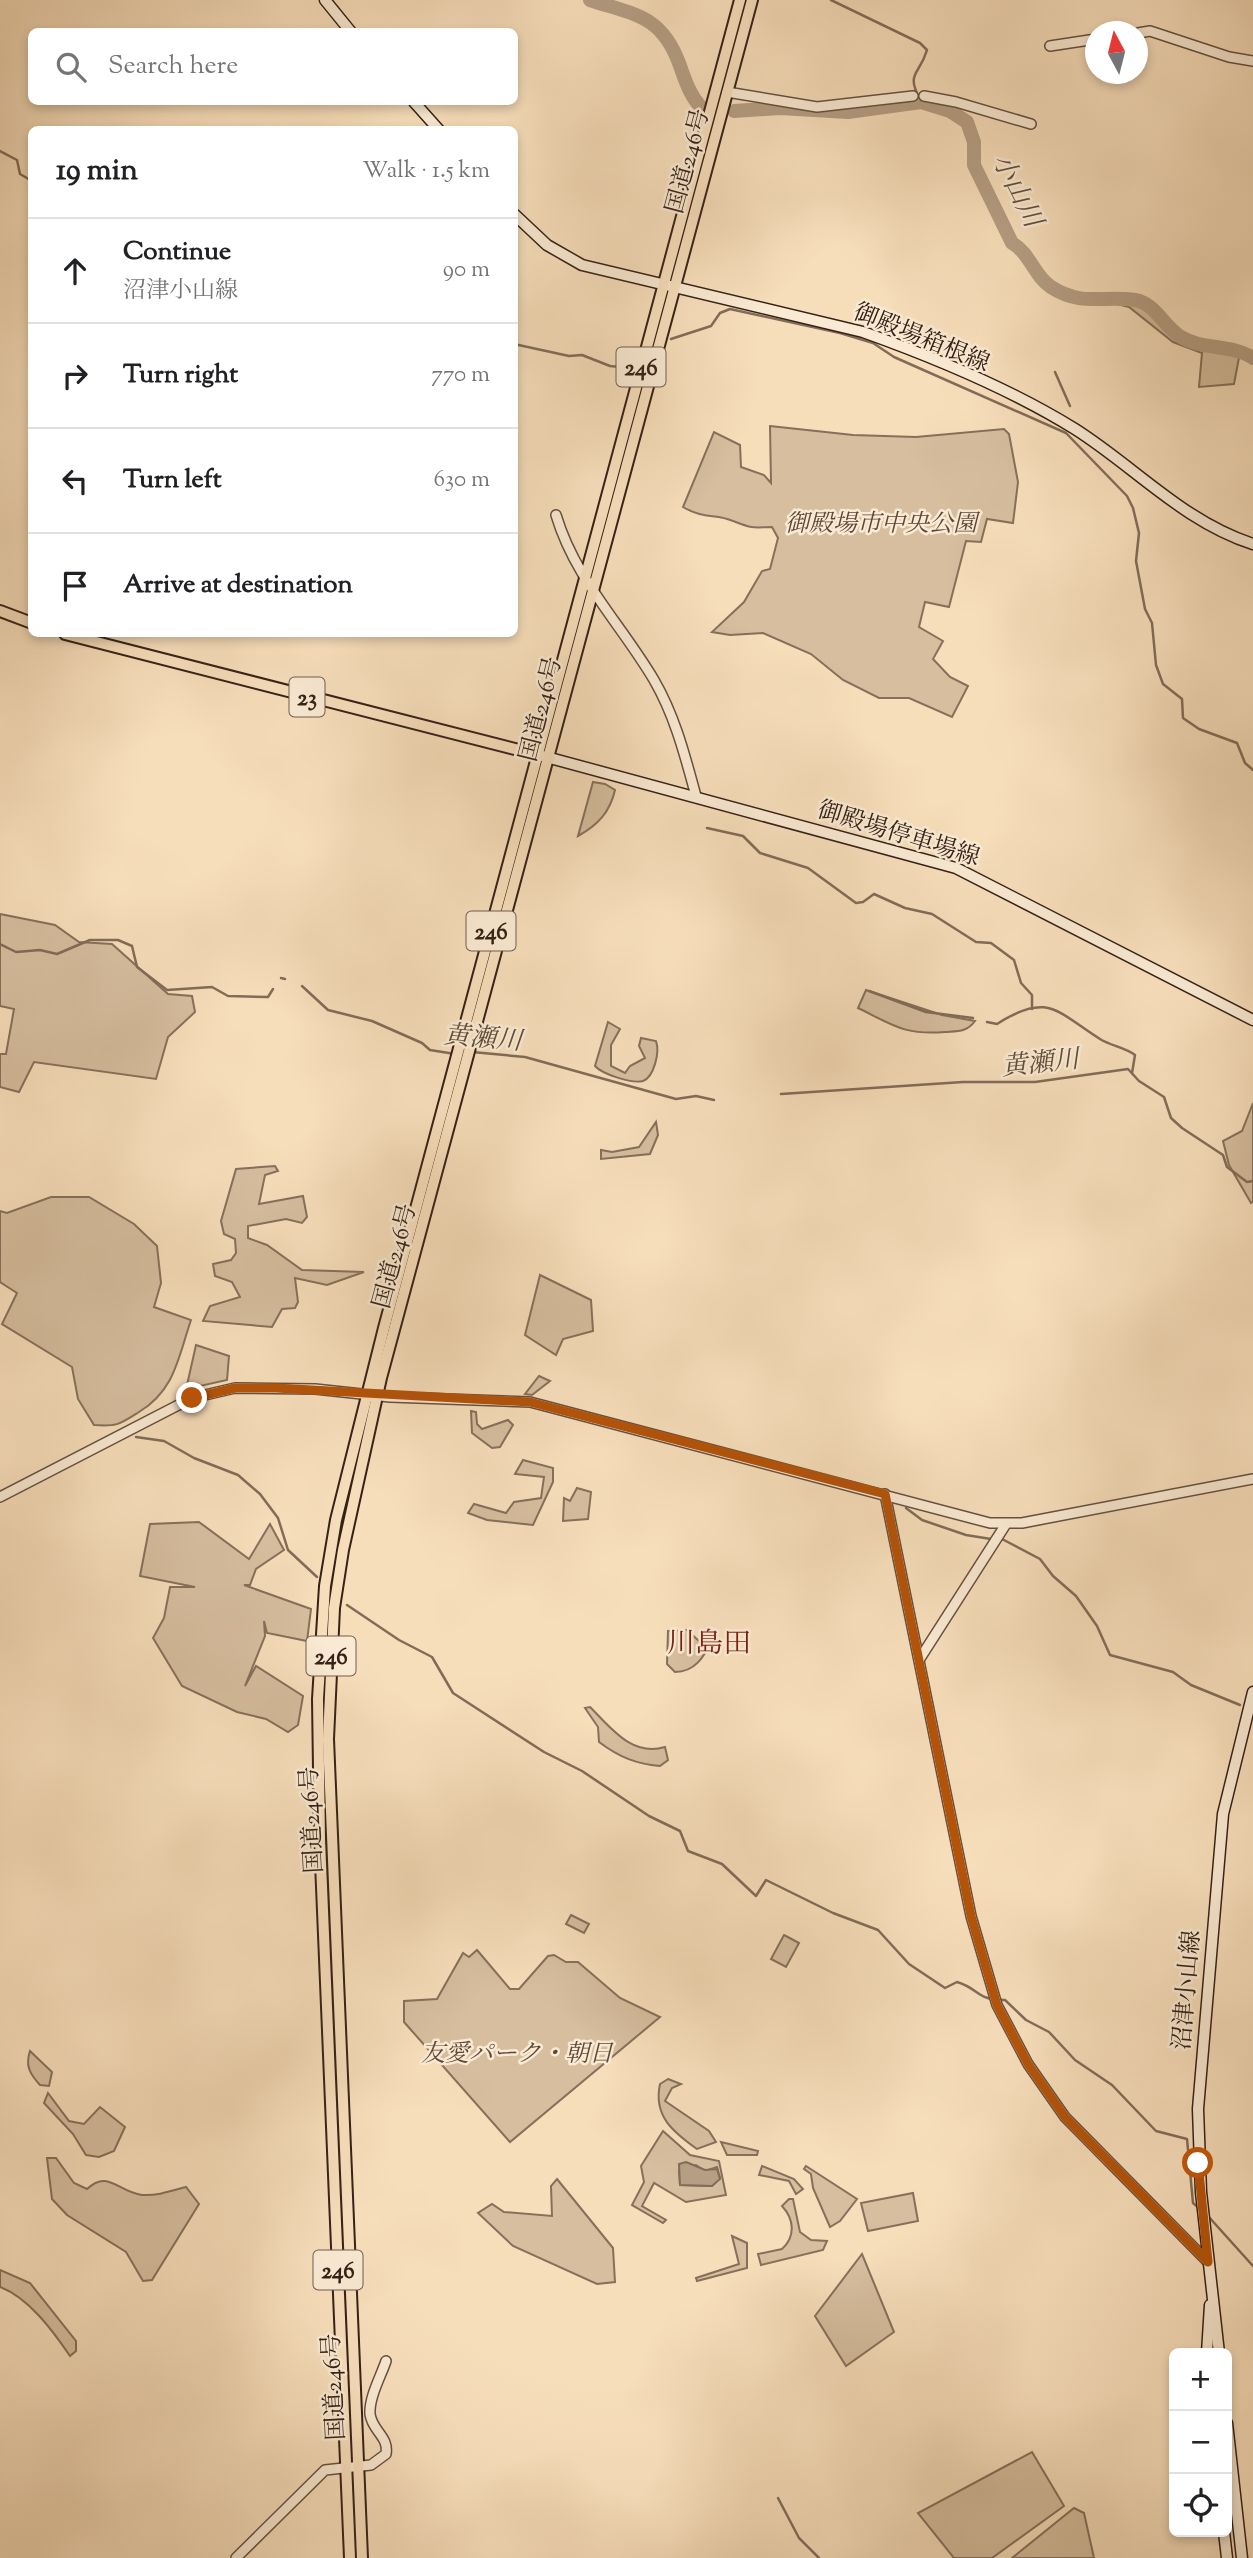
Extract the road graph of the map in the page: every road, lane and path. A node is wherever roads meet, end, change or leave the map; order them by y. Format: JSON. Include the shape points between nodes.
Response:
{"nodes":[{"id":1,"x":325,"y":0,"type":"edge"},
{"id":2,"x":740,"y":0,"type":"edge"},
{"id":3,"x":752,"y":0,"type":"edge"},
{"id":4,"x":348,"y":28,"type":"edge"},
{"id":5,"x":1148,"y":30,"type":"edge"},
{"id":6,"x":1085,"y":41,"type":"edge"},
{"id":7,"x":1050,"y":46,"type":"dead end"},
{"id":8,"x":1253,"y":61,"type":"edge"},
{"id":9,"x":727,"y":92,"type":"junction"},
{"id":10,"x":913,"y":96,"type":"dead end"},
{"id":11,"x":924,"y":96,"type":"dead end"},
{"id":12,"x":417,"y":105,"type":"edge"},
{"id":13,"x":1031,"y":124,"type":"dead end"},
{"id":14,"x":435,"y":126,"type":"edge"},
{"id":15,"x":518,"y":218,"type":"edge"},
{"id":16,"x":670,"y":287,"type":"junction"},
{"id":17,"x":556,"y":515,"type":"dead end"},
{"id":18,"x":1253,"y":544,"type":"edge"},
{"id":19,"x":585,"y":580,"type":"junction"},
{"id":20,"x":592,"y":593,"type":"junction"},
{"id":21,"x":0,"y":611,"type":"edge"},
{"id":22,"x":28,"y":622,"type":"edge"},
{"id":23,"x":77,"y":637,"type":"edge"},
{"id":24,"x":544,"y":757,"type":"junction"},
{"id":25,"x":696,"y":796,"type":"junction"},
{"id":26,"x":1253,"y":1020,"type":"edge"},
{"id":27,"x":372,"y":1395,"type":"junction"},
{"id":28,"x":1253,"y":1479,"type":"edge"},
{"id":29,"x":885,"y":1494,"type":"junction"},
{"id":30,"x":0,"y":1497,"type":"edge"},
{"id":31,"x":1006,"y":1524,"type":"junction"},
{"id":32,"x":919,"y":1660,"type":"junction"},
{"id":33,"x":1253,"y":1692,"type":"edge"},
{"id":34,"x":1243,"y":1727,"type":"junction"},
{"id":35,"x":1253,"y":1734,"type":"edge"},
{"id":36,"x":1208,"y":2262,"type":"junction"},
{"id":37,"x":1211,"y":2296,"type":"junction"},
{"id":38,"x":1207,"y":2348,"type":"edge"},
{"id":39,"x":1218,"y":2348,"type":"edge"},
{"id":40,"x":386,"y":2361,"type":"dead end"},
{"id":41,"x":352,"y":2467,"type":"junction"},
{"id":42,"x":1232,"y":2468,"type":"edge"},
{"id":43,"x":1225,"y":2537,"type":"edge"},
{"id":44,"x":236,"y":2558,"type":"edge"},
{"id":45,"x":349,"y":2558,"type":"edge"},
{"id":46,"x":362,"y":2558,"type":"edge"},
{"id":47,"x":1227,"y":2558,"type":"edge"},
{"id":48,"x":1242,"y":2558,"type":"edge"}],
"edges":[{"from":1,"to":4,"type":"main road"},
{"from":2,"to":16,"type":"main road","name":"国道246号","number":"246"},
{"from":3,"to":9,"type":"main road","name":"国道246号","number":"246"},
{"from":5,"to":8,"type":"street"},
{"from":6,"to":7,"type":"street"},
{"from":9,"to":10,"type":"street","via":[[817,107]]},
{"from":9,"to":16,"type":"main road","name":"国道246号","number":"246"},
{"from":11,"to":13,"type":"street"},
{"from":12,"to":14,"type":"main road"},
{"from":15,"to":16,"type":"main road","name":"御殿場箱根線","via":[[547,245],[582,265]]},
{"from":16,"to":18,"type":"main road","name":"御殿場箱根線","via":[[863,332],[904,347],[1076,430],[1209,525]]},
{"from":16,"to":19,"type":"main road","name":"国道246号","number":"246"},
{"from":16,"to":20,"type":"main road","name":"国道246号","number":"246"},
{"from":17,"to":19,"type":"street"},
{"from":19,"to":20,"type":"street"},
{"from":19,"to":24,"type":"main road","name":"国道246号","number":"246"},
{"from":20,"to":24,"type":"main road","name":"国道246号","number":"246"},
{"from":20,"to":25,"type":"street","via":[[660,692],[681,740]]},
{"from":21,"to":22,"type":"main road"},
{"from":23,"to":24,"type":"main road","number":"23"},
{"from":24,"to":25,"type":"main road","name":"御殿場停車場線"},
{"from":24,"to":27,"type":"main road","name":"国道246号","number":"246"},
{"from":25,"to":26,"type":"main road","name":"御殿場停車場線","via":[[956,868]]},
{"from":27,"to":29,"type":"street","via":[[530,1402]]},
{"from":27,"to":30,"type":"street","via":[[289,1389],[212,1392],[168,1409]]},
{"from":27,"to":41,"type":"main road","name":"国道246号","number":"246","via":[[336,1596],[328,1739]]},
{"from":28,"to":31,"type":"street"},
{"from":29,"to":31,"type":"street","via":[[958,1516]]},
{"from":29,"to":32,"type":"street"},
{"from":31,"to":32,"type":"street"},
{"from":32,"to":36,"type":"street","via":[[971,1916],[1006,2023],[1065,2117]]},
{"from":33,"to":34,"type":"main road","name":"沼津小山線"},
{"from":34,"to":35,"type":"street"},
{"from":34,"to":36,"type":"main road","name":"沼津小山線","via":[[1223,1814],[1198,2109],[1198,2163]]},
{"from":36,"to":37,"type":"main road","name":"沼津小山線"},
{"from":37,"to":38,"type":"main road","name":"沼津小山線"},
{"from":37,"to":39,"type":"main road","name":"沼津小山線"},
{"from":40,"to":41,"type":"street","via":[[370,2416],[385,2439],[386,2454],[379,2461]]},
{"from":41,"to":44,"type":"street","via":[[325,2470],[310,2481]]},
{"from":41,"to":45,"type":"main road","name":"国道246号","number":"246"},
{"from":41,"to":46,"type":"main road","name":"国道246号","number":"246"},
{"from":42,"to":48,"type":"main road"},
{"from":43,"to":47,"type":"main road"}]}
